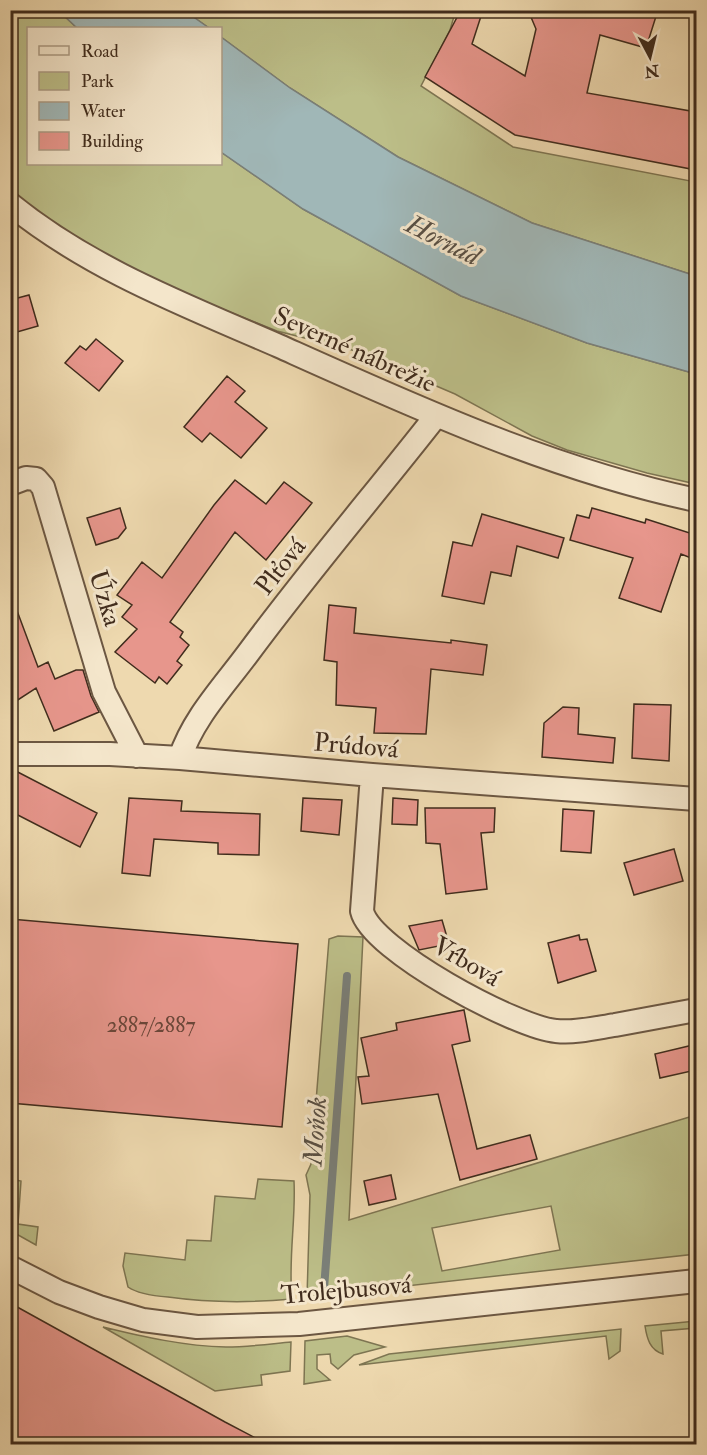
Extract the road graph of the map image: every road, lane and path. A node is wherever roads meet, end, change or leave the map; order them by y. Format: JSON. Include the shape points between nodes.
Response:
{"nodes":[{"id":1,"x":10,"y":204,"type":"edge"},
{"id":2,"x":436,"y":416,"type":"junction"},
{"id":3,"x":10,"y":484,"type":"edge"},
{"id":4,"x":696,"y":500,"type":"edge"},
{"id":5,"x":10,"y":754,"type":"edge"},
{"id":6,"x":137,"y":756,"type":"junction"},
{"id":7,"x":180,"y":758,"type":"junction"},
{"id":8,"x":372,"y":775,"type":"junction"},
{"id":9,"x":696,"y":799,"type":"edge"},
{"id":10,"x":696,"y":1010,"type":"edge"},
{"id":11,"x":10,"y":1267,"type":"edge"},
{"id":12,"x":696,"y":1281,"type":"edge"}],
"edges":[{"from":1,"to":2,"type":"street","name":"Severné nábrežie","via":[[69,247],[127,279]]},
{"from":2,"to":4,"type":"street","name":"Severné nábrežie","via":[[546,459]]},
{"from":2,"to":7,"type":"street","name":"Plťová","via":[[238,666],[191,730]]},
{"from":3,"to":6,"type":"street","name":"Úzka","via":[[26,478],[36,479],[43,487],[104,692]]},
{"from":5,"to":6,"type":"street","name":"Prúdová"},
{"from":6,"to":7,"type":"street","name":"Prúdová"},
{"from":7,"to":8,"type":"street","name":"Prúdová"},
{"from":8,"to":9,"type":"street","name":"Prúdová"},
{"from":8,"to":10,"type":"street","name":"Vŕbová","via":[[362,911],[367,923],[412,962],[480,1003],[540,1029],[573,1032]]},
{"from":11,"to":12,"type":"street","name":"Trolejbusová","via":[[59,1292],[142,1320],[198,1327],[299,1324]]}]}
